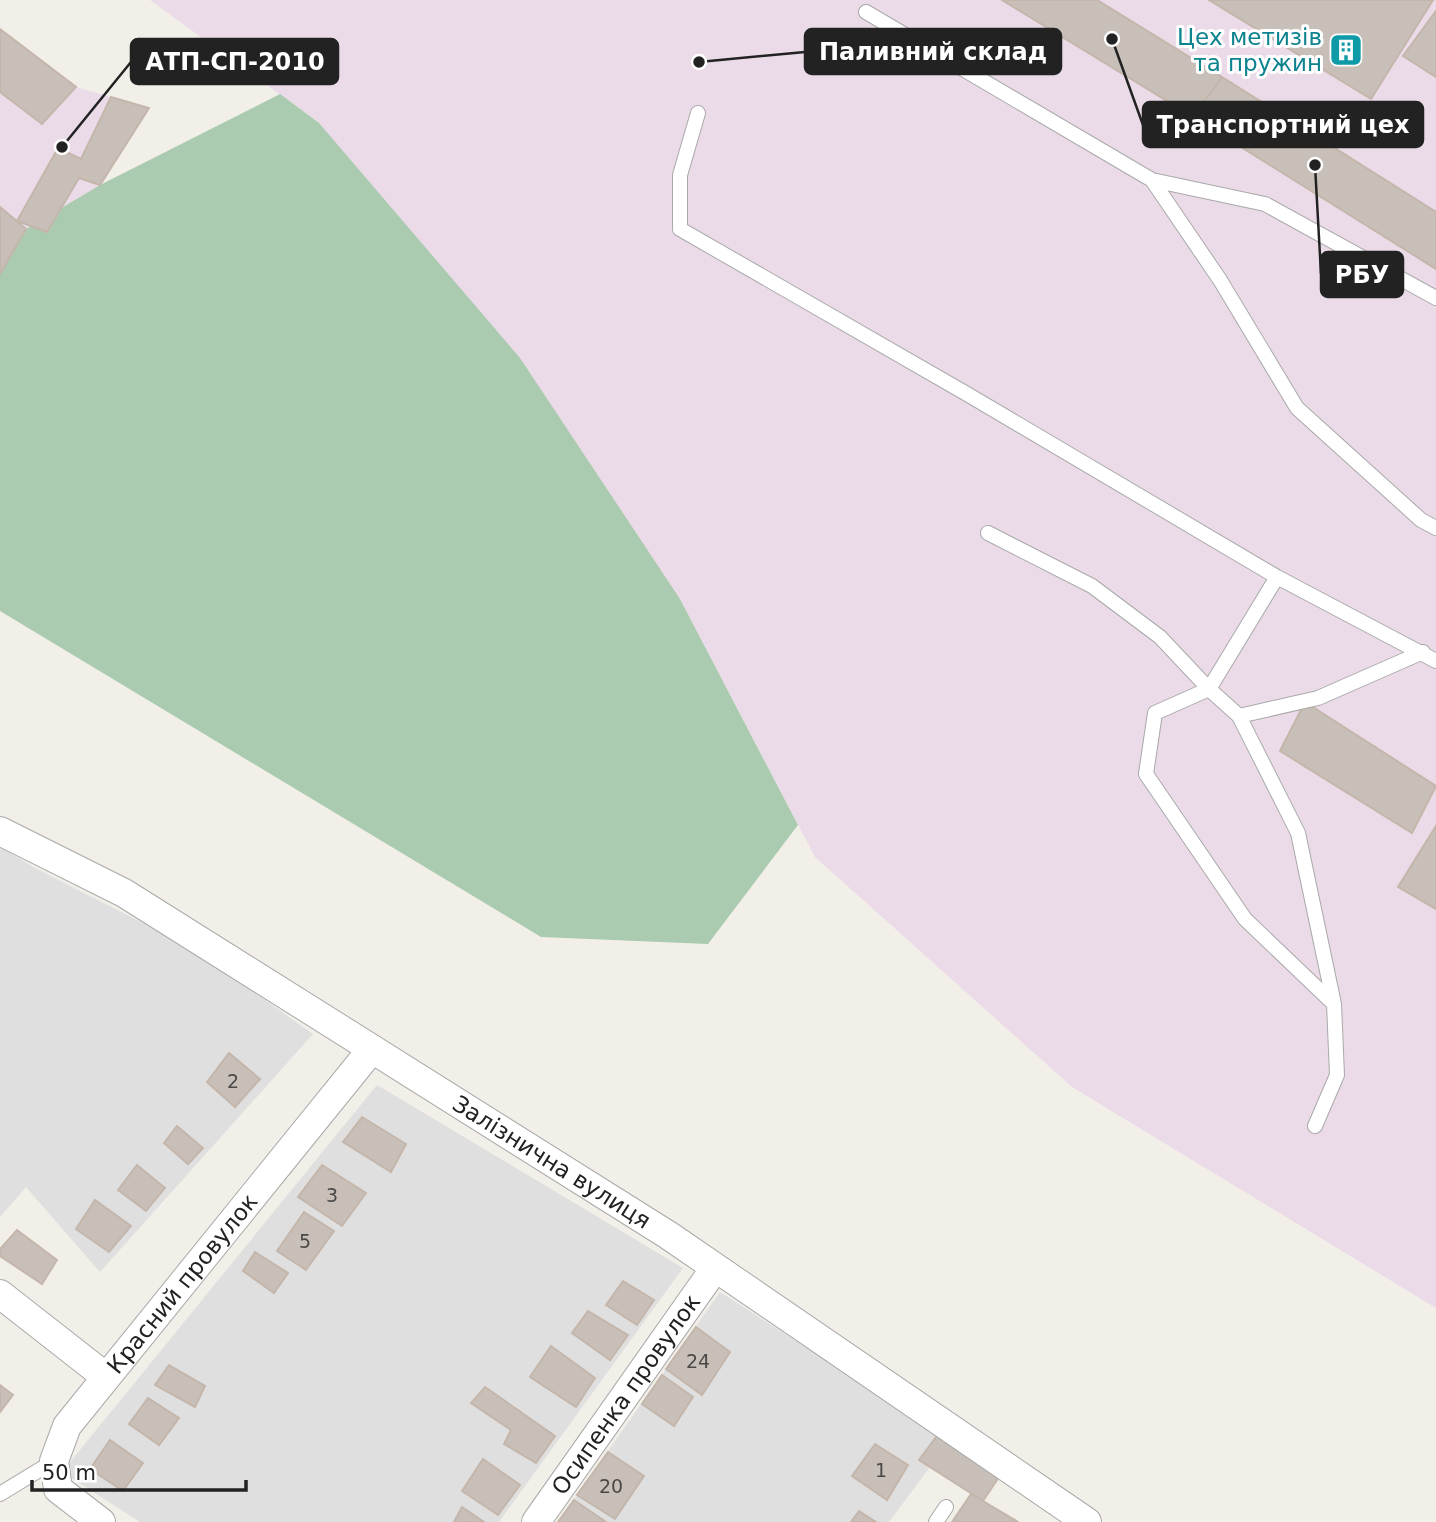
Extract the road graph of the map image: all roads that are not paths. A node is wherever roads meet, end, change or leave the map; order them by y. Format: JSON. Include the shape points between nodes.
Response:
{"nodes":[{"id":1,"x":866,"y":12,"type":"dead end"},
{"id":2,"x":698,"y":113,"type":"dead end"},
{"id":3,"x":1152,"y":180,"type":"junction"},
{"id":4,"x":1436,"y":298,"type":"edge"},
{"id":5,"x":1436,"y":528,"type":"edge"},
{"id":6,"x":988,"y":533,"type":"dead end"},
{"id":7,"x":1277,"y":577,"type":"junction"},
{"id":8,"x":1436,"y":651,"type":"edge"},
{"id":9,"x":1419,"y":653,"type":"junction"},
{"id":10,"x":1436,"y":661,"type":"edge"},
{"id":11,"x":1209,"y":689,"type":"junction"},
{"id":12,"x":1239,"y":716,"type":"junction"},
{"id":13,"x":0,"y":831,"type":"edge"},
{"id":14,"x":1334,"y":1004,"type":"junction"},
{"id":15,"x":372,"y":1049,"type":"junction"},
{"id":16,"x":1315,"y":1126,"type":"dead end"},
{"id":17,"x":715,"y":1268,"type":"junction"},
{"id":18,"x":0,"y":1294,"type":"edge"},
{"id":19,"x":106,"y":1377,"type":"junction"},
{"id":20,"x":54,"y":1461,"type":"junction"},
{"id":21,"x":0,"y":1494,"type":"edge"},
{"id":22,"x":946,"y":1507,"type":"dead end"},
{"id":23,"x":1058,"y":1514,"type":"edge"},
{"id":24,"x":101,"y":1522,"type":"edge"},
{"id":25,"x":536,"y":1522,"type":"edge"},
{"id":26,"x":936,"y":1522,"type":"edge"},
{"id":27,"x":1087,"y":1522,"type":"edge"}],
"edges":[{"from":1,"to":3,"type":"lane"},
{"from":2,"to":7,"type":"lane","via":[[680,175],[680,229]]},
{"from":3,"to":4,"type":"lane","via":[[1265,204]]},
{"from":3,"to":5,"type":"lane","via":[[1220,280],[1297,408],[1421,520]]},
{"from":6,"to":11,"type":"lane","via":[[1093,586],[1160,637]]},
{"from":7,"to":9,"type":"lane"},
{"from":7,"to":11,"type":"lane"},
{"from":8,"to":9,"type":"lane"},
{"from":9,"to":10,"type":"lane"},
{"from":9,"to":12,"type":"lane","via":[[1318,698]]},
{"from":11,"to":12,"type":"lane"},
{"from":11,"to":14,"type":"lane","via":[[1155,713],[1146,774],[1245,919]]},
{"from":12,"to":14,"type":"lane","via":[[1298,833]]},
{"from":13,"to":15,"type":"street","name":"Залізнична вулиця","via":[[124,893]]},
{"from":14,"to":16,"type":"lane","via":[[1337,1075]]},
{"from":15,"to":17,"type":"street","name":"Залізнична вулиця"},
{"from":15,"to":19,"type":"street","name":"Красний провулок"},
{"from":17,"to":23,"type":"street","name":"Залізнична вулиця"},
{"from":17,"to":25,"type":"street","name":"Осипенка провулок"},
{"from":18,"to":19,"type":"street"},
{"from":19,"to":20,"type":"street","name":"Красний провулок","via":[[67,1426]]},
{"from":20,"to":21,"type":"lane"},
{"from":20,"to":24,"type":"street","via":[[58,1489]]},
{"from":22,"to":26,"type":"lane"},
{"from":23,"to":27,"type":"street","name":"Залізнична вулиця"}]}
